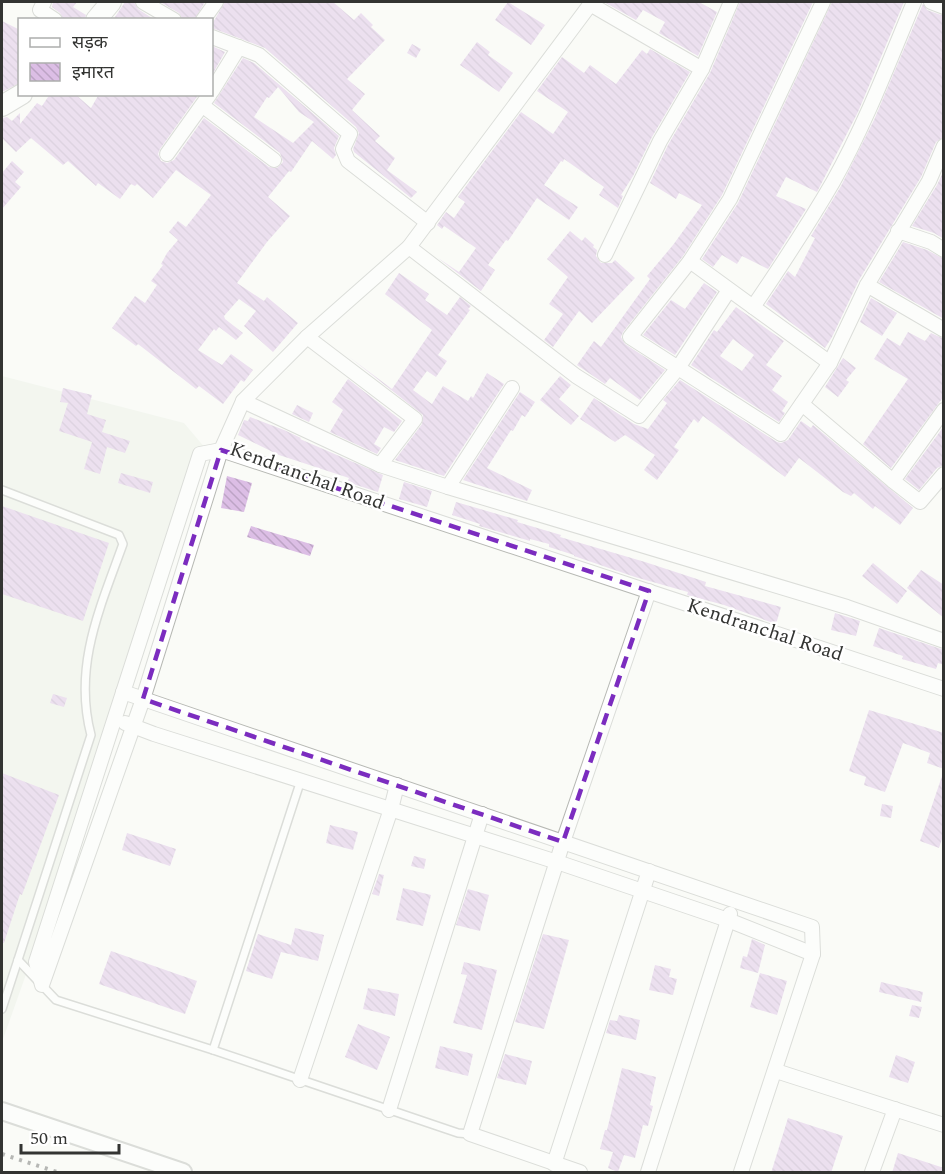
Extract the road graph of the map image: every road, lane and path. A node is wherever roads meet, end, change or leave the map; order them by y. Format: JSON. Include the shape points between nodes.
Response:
{"nodes":[{"id":1,"x":44,"y":2,"type":"edge"},
{"id":2,"x":111,"y":2,"type":"edge"},
{"id":3,"x":143,"y":2,"type":"edge"},
{"id":4,"x":216,"y":2,"type":"edge"},
{"id":5,"x":731,"y":2,"type":"edge"},
{"id":6,"x":823,"y":2,"type":"edge"},
{"id":7,"x":914,"y":2,"type":"edge"},
{"id":8,"x":930,"y":2,"type":"edge"},
{"id":9,"x":591,"y":3,"type":"edge"},
{"id":10,"x":944,"y":7,"type":"edge"},
{"id":11,"x":52,"y":18,"type":"edge"},
{"id":12,"x":98,"y":18,"type":"edge"},
{"id":13,"x":171,"y":18,"type":"edge"},
{"id":14,"x":204,"y":18,"type":"edge"},
{"id":15,"x":213,"y":37,"type":"edge"},
{"id":16,"x":239,"y":48,"type":"junction"},
{"id":17,"x":702,"y":69,"type":"junction"},
{"id":18,"x":213,"y":89,"type":"edge"},
{"id":19,"x":19,"y":96,"type":"edge"},
{"id":20,"x":208,"y":97,"type":"edge"},
{"id":21,"x":2,"y":106,"type":"edge"},
{"id":22,"x":944,"y":146,"type":"edge"},
{"id":23,"x":167,"y":154,"type":"dead end"},
{"id":24,"x":274,"y":160,"type":"dead end"},
{"id":25,"x":428,"y":223,"type":"junction"},
{"id":26,"x":898,"y":231,"type":"junction"},
{"id":27,"x":409,"y":247,"type":"junction"},
{"id":28,"x":944,"y":250,"type":"edge"},
{"id":29,"x":605,"y":255,"type":"dead end"},
{"id":30,"x":690,"y":261,"type":"junction"},
{"id":31,"x":867,"y":285,"type":"junction"},
{"id":32,"x":729,"y":290,"type":"junction"},
{"id":33,"x":753,"y":307,"type":"junction"},
{"id":34,"x":944,"y":330,"type":"edge"},
{"id":35,"x":307,"y":337,"type":"junction"},
{"id":36,"x":830,"y":363,"type":"junction"},
{"id":37,"x":678,"y":368,"type":"junction"},
{"id":38,"x":512,"y":388,"type":"dead end"},
{"id":39,"x":243,"y":401,"type":"junction"},
{"id":40,"x":802,"y":404,"type":"junction"},
{"id":41,"x":944,"y":410,"type":"edge"},
{"id":42,"x":221,"y":450,"type":"junction"},
{"id":43,"x":380,"y":465,"type":"junction"},
{"id":44,"x":944,"y":474,"type":"edge"},
{"id":45,"x":893,"y":481,"type":"junction"},
{"id":46,"x":448,"y":487,"type":"junction"},
{"id":47,"x":2,"y":490,"type":"edge"},
{"id":48,"x":649,"y":591,"type":"junction"},
{"id":49,"x":944,"y":641,"type":"edge"},
{"id":50,"x":944,"y":689,"type":"edge"},
{"id":51,"x":123,"y":692,"type":"junction"},
{"id":52,"x":143,"y":699,"type":"junction"},
{"id":53,"x":114,"y":719,"type":"junction"},
{"id":54,"x":133,"y":726,"type":"junction"},
{"id":55,"x":310,"y":756,"type":"junction"},
{"id":56,"x":301,"y":780,"type":"junction"},
{"id":57,"x":397,"y":785,"type":"junction"},
{"id":58,"x":391,"y":809,"type":"junction"},
{"id":59,"x":482,"y":814,"type":"junction"},
{"id":60,"x":476,"y":835,"type":"junction"},
{"id":61,"x":563,"y":842,"type":"junction"},
{"id":62,"x":557,"y":862,"type":"junction"},
{"id":63,"x":649,"y":871,"type":"junction"},
{"id":64,"x":644,"y":891,"type":"junction"},
{"id":65,"x":734,"y":900,"type":"junction"},
{"id":66,"x":728,"y":920,"type":"junction"},
{"id":67,"x":813,"y":954,"type":"junction"},
{"id":68,"x":18,"y":960,"type":"junction"},
{"id":69,"x":42,"y":986,"type":"junction"},
{"id":70,"x":2,"y":1010,"type":"edge"},
{"id":71,"x":213,"y":1050,"type":"junction"},
{"id":72,"x":776,"y":1071,"type":"junction"},
{"id":73,"x":300,"y":1080,"type":"junction"},
{"id":74,"x":895,"y":1109,"type":"junction"},
{"id":75,"x":389,"y":1110,"type":"junction"},
{"id":76,"x":2,"y":1112,"type":"edge"},
{"id":77,"x":944,"y":1125,"type":"edge"},
{"id":78,"x":470,"y":1134,"type":"junction"},
{"id":79,"x":554,"y":1164,"type":"junction"},
{"id":80,"x":183,"y":1173,"type":"edge"},
{"id":81,"x":580,"y":1173,"type":"edge"},
{"id":82,"x":648,"y":1173,"type":"edge"},
{"id":83,"x":741,"y":1173,"type":"edge"},
{"id":84,"x":872,"y":1173,"type":"edge"}],
"edges":[{"from":1,"to":11,"type":"street","via":[[39,10]]},
{"from":2,"to":12,"type":"main road"},
{"from":3,"to":13,"type":"street"},
{"from":4,"to":14,"type":"street"},
{"from":5,"to":17,"type":"street"},
{"from":6,"to":30,"type":"street","via":[[730,199]]},
{"from":7,"to":33,"type":"street","via":[[834,181]]},
{"from":8,"to":10,"type":"street"},
{"from":9,"to":17,"type":"street"},
{"from":9,"to":25,"type":"street","name":"Kendranchal Road"},
{"from":15,"to":16,"type":"street"},
{"from":16,"to":18,"type":"street"},
{"from":16,"to":25,"type":"street","via":[[259,55],[350,134],[343,149],[348,161]]},
{"from":17,"to":29,"type":"street","via":[[660,141]]},
{"from":19,"to":21,"type":"main road"},
{"from":20,"to":23,"type":"street"},
{"from":20,"to":24,"type":"street"},
{"from":22,"to":26,"type":"street"},
{"from":25,"to":27,"type":"street","name":"Kendranchal Road"},
{"from":26,"to":28,"type":"street"},
{"from":26,"to":31,"type":"street"},
{"from":27,"to":35,"type":"street","name":"Kendranchal Road"},
{"from":27,"to":37,"type":"street","via":[[576,376],[639,416]]},
{"from":30,"to":32,"type":"street"},
{"from":30,"to":37,"type":"street","via":[[630,337]]},
{"from":31,"to":34,"type":"street"},
{"from":31,"to":36,"type":"street"},
{"from":32,"to":33,"type":"street"},
{"from":32,"to":37,"type":"street"},
{"from":33,"to":36,"type":"street"},
{"from":35,"to":39,"type":"street","name":"Kendranchal Road"},
{"from":35,"to":43,"type":"street","via":[[415,419]]},
{"from":36,"to":40,"type":"street"},
{"from":37,"to":40,"type":"street","via":[[781,434]]},
{"from":38,"to":46,"type":"street"},
{"from":39,"to":42,"type":"street","name":"Kendranchal Road"},
{"from":39,"to":43,"type":"street"},
{"from":40,"to":45,"type":"street"},
{"from":41,"to":45,"type":"street"},
{"from":42,"to":48,"type":"street","name":"Kendranchal Road"},
{"from":42,"to":51,"type":"street","via":[[200,454]]},
{"from":42,"to":52,"type":"street"},
{"from":43,"to":46,"type":"street"},
{"from":44,"to":45,"type":"street","via":[[921,502]]},
{"from":46,"to":49,"type":"street","via":[[847,607]]},
{"from":47,"to":68,"type":"lane","via":[[119,535],[123,544],[90,638],[84,676],[85,714],[91,735]]},
{"from":48,"to":50,"type":"street","name":"Kendranchal Road"},
{"from":48,"to":61,"type":"street"},
{"from":51,"to":52,"type":"street"},
{"from":51,"to":53,"type":"street"},
{"from":52,"to":54,"type":"street"},
{"from":52,"to":55,"type":"street"},
{"from":53,"to":54,"type":"street"},
{"from":53,"to":69,"type":"street","via":[[36,962]]},
{"from":54,"to":56,"type":"street"},
{"from":54,"to":69,"type":"street"},
{"from":55,"to":56,"type":"street"},
{"from":55,"to":57,"type":"street"},
{"from":56,"to":58,"type":"street"},
{"from":56,"to":71,"type":"lane"},
{"from":57,"to":58,"type":"street"},
{"from":57,"to":59,"type":"street"},
{"from":58,"to":60,"type":"street"},
{"from":58,"to":73,"type":"street"},
{"from":59,"to":60,"type":"street"},
{"from":59,"to":61,"type":"street"},
{"from":60,"to":62,"type":"street"},
{"from":60,"to":75,"type":"street"},
{"from":61,"to":62,"type":"street"},
{"from":61,"to":63,"type":"street"},
{"from":62,"to":64,"type":"street"},
{"from":62,"to":78,"type":"street"},
{"from":63,"to":64,"type":"street"},
{"from":63,"to":65,"type":"street"},
{"from":64,"to":66,"type":"street"},
{"from":64,"to":79,"type":"street"},
{"from":65,"to":66,"type":"street"},
{"from":65,"to":67,"type":"street","via":[[812,927]]},
{"from":66,"to":67,"type":"street"},
{"from":66,"to":82,"type":"street"},
{"from":67,"to":72,"type":"street"},
{"from":68,"to":69,"type":"lane"},
{"from":68,"to":70,"type":"lane"},
{"from":69,"to":71,"type":"lane","via":[[56,1000]]},
{"from":71,"to":73,"type":"lane"},
{"from":72,"to":74,"type":"street"},
{"from":72,"to":83,"type":"street"},
{"from":73,"to":75,"type":"lane"},
{"from":74,"to":77,"type":"street"},
{"from":74,"to":84,"type":"street"},
{"from":75,"to":78,"type":"lane"},
{"from":76,"to":80,"type":"street"},
{"from":78,"to":79,"type":"street"},
{"from":79,"to":81,"type":"street"}]}
